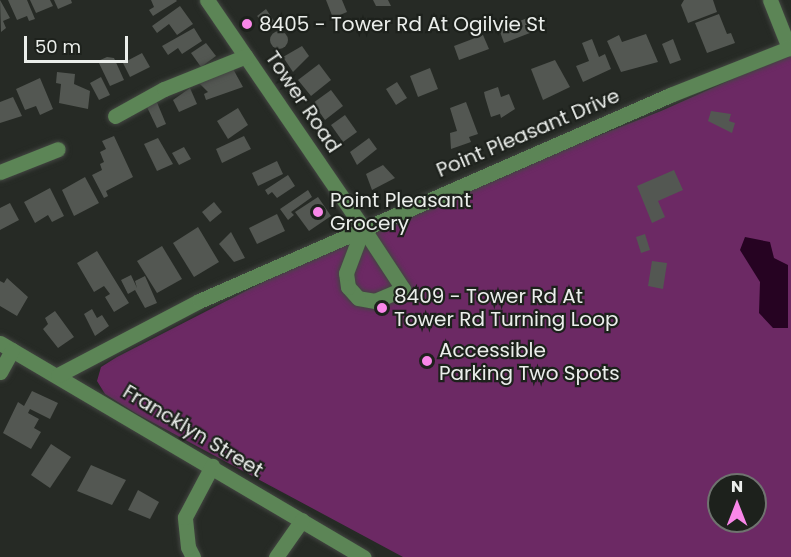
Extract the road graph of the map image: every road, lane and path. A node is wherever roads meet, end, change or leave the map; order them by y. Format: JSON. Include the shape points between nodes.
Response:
{"nodes":[{"id":1,"x":770,"y":0,"type":"edge"},
{"id":2,"x":214,"y":2,"type":"edge"},
{"id":3,"x":790,"y":47,"type":"edge"},
{"id":4,"x":246,"y":56,"type":"junction"},
{"id":5,"x":115,"y":116,"type":"dead end"},
{"id":6,"x":58,"y":149,"type":"dead end"},
{"id":7,"x":0,"y":172,"type":"edge"},
{"id":8,"x":363,"y":228,"type":"junction"},
{"id":9,"x":6,"y":347,"type":"edge"},
{"id":10,"x":0,"y":372,"type":"edge"},
{"id":11,"x":58,"y":375,"type":"junction"},
{"id":12,"x":212,"y":466,"type":"junction"},
{"id":13,"x":302,"y":520,"type":"junction"},
{"id":14,"x":194,"y":557,"type":"edge"},
{"id":15,"x":276,"y":557,"type":"edge"},
{"id":16,"x":364,"y":557,"type":"edge"}],
"edges":[{"from":1,"to":3,"type":"street"},
{"from":2,"to":4,"type":"street","name":"Tower Road"},
{"from":3,"to":8,"type":"street","name":"Point Pleasant Drive"},
{"from":4,"to":5,"type":"street","via":[[164,89]]},
{"from":4,"to":8,"type":"street","name":"Tower Road"},
{"from":6,"to":7,"type":"street"},
{"from":8,"to":8,"type":"street","name":"Tower Road","via":[[403,289],[375,301],[358,298],[348,287],[346,273]]},
{"from":8,"to":11,"type":"street","name":"Point Pleasant Drive","via":[[199,301]]},
{"from":9,"to":10,"type":"street"},
{"from":9,"to":11,"type":"street","name":"Francklyn Street"},
{"from":11,"to":12,"type":"street","name":"Francklyn Street"},
{"from":12,"to":13,"type":"street","name":"Francklyn Street"},
{"from":12,"to":14,"type":"street","via":[[185,517],[188,547]]},
{"from":13,"to":15,"type":"street"},
{"from":13,"to":16,"type":"street","name":"Francklyn Street"}]}
